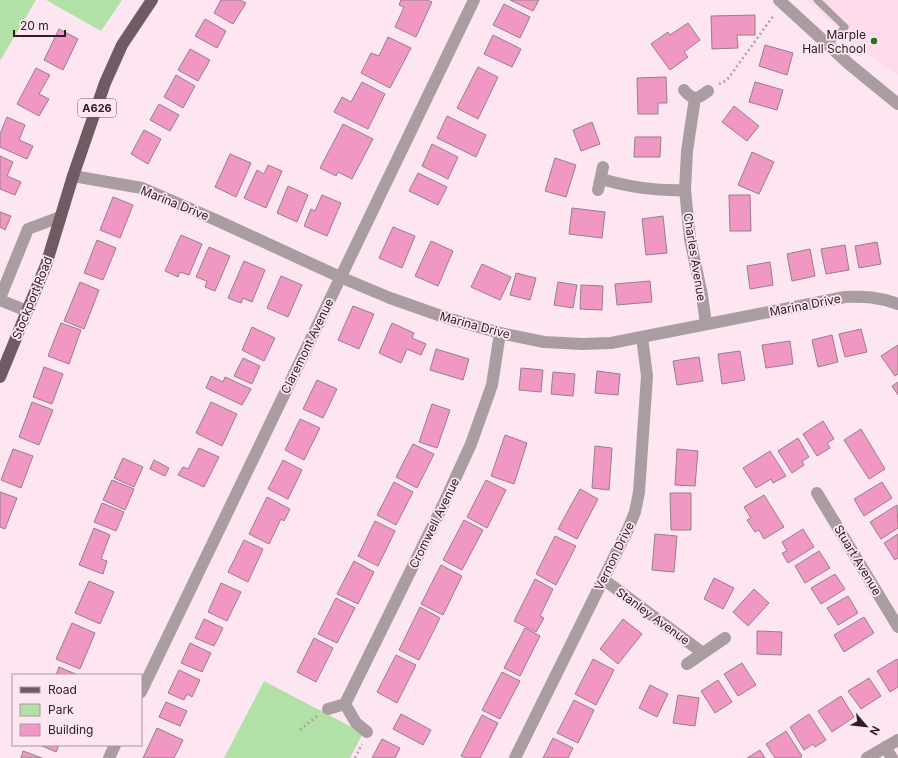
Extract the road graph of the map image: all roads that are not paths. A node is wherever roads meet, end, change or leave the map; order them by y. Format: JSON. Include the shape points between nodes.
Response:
{"nodes":[{"id":1,"x":152,"y":0,"type":"edge"},
{"id":2,"x":474,"y":0,"type":"edge"},
{"id":3,"x":817,"y":0,"type":"edge"},
{"id":4,"x":781,"y":2,"type":"edge"},
{"id":5,"x":828,"y":45,"type":"junction"},
{"id":6,"x":684,"y":90,"type":"dead end"},
{"id":7,"x":708,"y":91,"type":"road end"},
{"id":8,"x":695,"y":98,"type":"junction"},
{"id":9,"x":898,"y":104,"type":"edge"},
{"id":10,"x":72,"y":176,"type":"junction"},
{"id":11,"x":601,"y":179,"type":"dead end"},
{"id":12,"x":684,"y":190,"type":"junction"},
{"id":13,"x":60,"y":217,"type":"junction"},
{"id":14,"x":340,"y":277,"type":"junction"},
{"id":15,"x":0,"y":299,"type":"edge"},
{"id":16,"x":898,"y":304,"type":"edge"},
{"id":17,"x":27,"y":311,"type":"junction"},
{"id":18,"x":706,"y":324,"type":"junction"},
{"id":19,"x":500,"y":333,"type":"junction"},
{"id":20,"x":642,"y":337,"type":"junction"},
{"id":21,"x":1,"y":373,"type":"edge"},
{"id":22,"x":817,"y":493,"type":"dead end"},
{"id":23,"x":603,"y":580,"type":"junction"},
{"id":24,"x":898,"y":627,"type":"edge"},
{"id":25,"x":725,"y":638,"type":"dead end"},
{"id":26,"x":703,"y":653,"type":"junction"},
{"id":27,"x":687,"y":664,"type":"dead end"},
{"id":28,"x":142,"y":690,"type":"edge"},
{"id":29,"x":344,"y":704,"type":"junction"},
{"id":30,"x":328,"y":708,"type":"road end"},
{"id":31,"x":367,"y":732,"type":"dead end"},
{"id":32,"x":898,"y":740,"type":"edge"},
{"id":33,"x":115,"y":746,"type":"edge"},
{"id":34,"x":886,"y":747,"type":"junction"},
{"id":35,"x":109,"y":758,"type":"edge"},
{"id":36,"x":515,"y":758,"type":"edge"},
{"id":37,"x":867,"y":758,"type":"edge"},
{"id":38,"x":892,"y":758,"type":"edge"}],
"edges":[{"from":1,"to":10,"type":"main road","name":"Stockport Road","number":"A626","via":[[122,45],[105,83]]},
{"from":2,"to":14,"type":"street","name":"Claremont Avenue"},
{"from":3,"to":5,"type":"lane","via":[[845,27]]},
{"from":4,"to":5,"type":"street"},
{"from":5,"to":9,"type":"street"},
{"from":6,"to":8,"type":"street"},
{"from":7,"to":8,"type":"street"},
{"from":8,"to":12,"type":"street","name":"Charles Avenue"},
{"from":10,"to":13,"type":"main road","name":"Stockport Road","number":"A626"},
{"from":10,"to":14,"type":"street","name":"Marina Drive","via":[[142,188]]},
{"from":11,"to":12,"type":"street","via":[[643,189]]},
{"from":12,"to":18,"type":"street","name":"Charles Avenue","via":[[690,239]]},
{"from":13,"to":15,"type":"street","via":[[28,229]]},
{"from":13,"to":17,"type":"main road","name":"Stockport Road","number":"A626","via":[[46,265]]},
{"from":14,"to":19,"type":"street","name":"Marina Drive","via":[[447,318]]},
{"from":14,"to":28,"type":"street","name":"Claremont Avenue"},
{"from":15,"to":17,"type":"street"},
{"from":16,"to":18,"type":"street","name":"Marina Drive","via":[[884,298],[845,297]]},
{"from":17,"to":21,"type":"main road","name":"Stockport Road","number":"A626"},
{"from":18,"to":20,"type":"street","name":"Marina Drive"},
{"from":19,"to":20,"type":"street","name":"Marina Drive","via":[[544,342],[582,344],[611,343]]},
{"from":19,"to":29,"type":"street","name":"Cromwell Avenue","via":[[492,385],[471,444]]},
{"from":20,"to":23,"type":"street","name":"Vernon Drive","via":[[647,376],[639,492],[635,512]]},
{"from":22,"to":24,"type":"street","name":"Stuart Avenue"},
{"from":23,"to":26,"type":"street","name":"Stanley Avenue"},
{"from":23,"to":36,"type":"street","name":"Vernon Drive"},
{"from":25,"to":26,"type":"street","name":"Stanley Avenue"},
{"from":26,"to":27,"type":"street","name":"Stanley Avenue"},
{"from":29,"to":30,"type":"street"},
{"from":29,"to":31,"type":"street","via":[[356,724]]},
{"from":32,"to":34,"type":"street"},
{"from":33,"to":35,"type":"street"},
{"from":34,"to":37,"type":"street"},
{"from":34,"to":38,"type":"street"}]}
